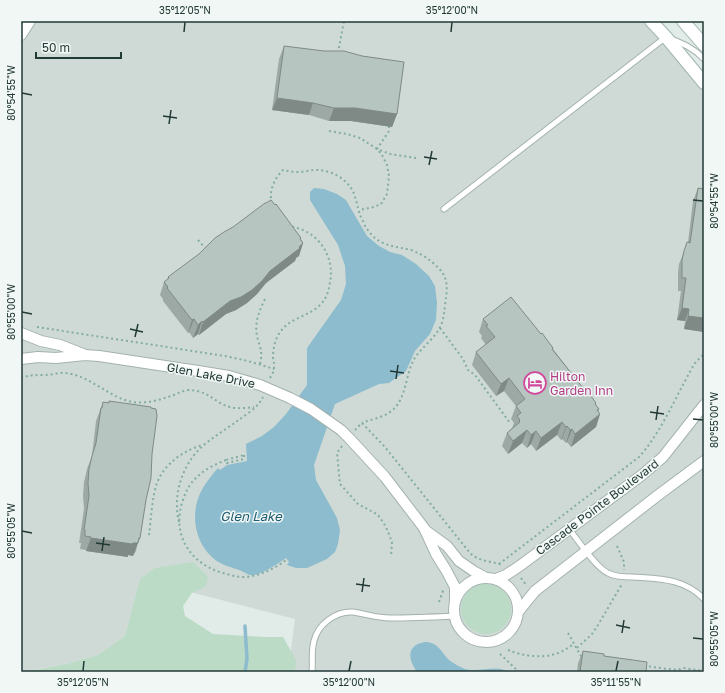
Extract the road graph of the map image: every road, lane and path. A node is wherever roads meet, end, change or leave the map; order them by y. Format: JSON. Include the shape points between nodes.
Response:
{"nodes":[{"id":1,"x":30,"y":21,"type":"edge"},
{"id":2,"x":344,"y":21,"type":"edge"},
{"id":3,"x":651,"y":21,"type":"edge"},
{"id":4,"x":683,"y":21,"type":"edge"},
{"id":5,"x":21,"y":35,"type":"edge"},
{"id":6,"x":666,"y":38,"type":"junction"},
{"id":7,"x":704,"y":45,"type":"edge"},
{"id":8,"x":338,"y":58,"type":"edge"},
{"id":9,"x":704,"y":60,"type":"edge"},
{"id":10,"x":704,"y":83,"type":"edge"},
{"id":11,"x":389,"y":126,"type":"dead end"},
{"id":12,"x":329,"y":131,"type":"dead end"},
{"id":13,"x":377,"y":149,"type":"junction"},
{"id":14,"x":416,"y":158,"type":"dead end"},
{"id":15,"x":273,"y":206,"type":"edge"},
{"id":16,"x":444,"y":209,"type":"dead end"},
{"id":17,"x":359,"y":210,"type":"junction"},
{"id":18,"x":286,"y":223,"type":"edge"},
{"id":19,"x":198,"y":240,"type":"dead end"},
{"id":20,"x":209,"y":252,"type":"edge"},
{"id":21,"x":266,"y":296,"type":"dead end"},
{"id":22,"x":34,"y":327,"type":"dead end"},
{"id":23,"x":440,"y":328,"type":"junction"},
{"id":24,"x":21,"y":333,"type":"edge"},
{"id":25,"x":704,"y":354,"type":"edge"},
{"id":26,"x":85,"y":355,"type":"junction"},
{"id":27,"x":21,"y":359,"type":"edge"},
{"id":28,"x":260,"y":364,"type":"junction"},
{"id":29,"x":274,"y":369,"type":"junction"},
{"id":30,"x":21,"y":378,"type":"edge"},
{"id":31,"x":268,"y":388,"type":"junction"},
{"id":32,"x":704,"y":405,"type":"edge"},
{"id":33,"x":255,"y":407,"type":"junction"},
{"id":34,"x":362,"y":422,"type":"dead end"},
{"id":35,"x":510,"y":423,"type":"dead end"},
{"id":36,"x":204,"y":444,"type":"junction"},
{"id":37,"x":226,"y":460,"type":"junction"},
{"id":38,"x":704,"y":461,"type":"edge"},
{"id":39,"x":179,"y":522,"type":"junction"},
{"id":40,"x":424,"y":528,"type":"junction"},
{"id":41,"x":569,"y":529,"type":"junction"},
{"id":42,"x":149,"y":535,"type":"dead end"},
{"id":43,"x":617,"y":546,"type":"dead end"},
{"id":44,"x":586,"y":551,"type":"junction"},
{"id":45,"x":286,"y":560,"type":"dead end"},
{"id":46,"x":499,"y":564,"type":"dead end"},
{"id":47,"x":623,"y":577,"type":"junction"},
{"id":48,"x":491,"y":578,"type":"junction"},
{"id":49,"x":704,"y":599,"type":"edge"},
{"id":50,"x":455,"y":600,"type":"junction"},
{"id":51,"x":518,"y":612,"type":"junction"},
{"id":52,"x":455,"y":616,"type":"junction"},
{"id":53,"x":568,"y":633,"type":"dead end"},
{"id":54,"x":574,"y":644,"type":"junction"},
{"id":55,"x":577,"y":648,"type":"junction"},
{"id":56,"x":508,"y":650,"type":"dead end"},
{"id":57,"x":500,"y":654,"type":"dead end"},
{"id":58,"x":581,"y":656,"type":"junction"},
{"id":59,"x":588,"y":658,"type":"edge"},
{"id":60,"x":583,"y":660,"type":"edge"},
{"id":61,"x":639,"y":665,"type":"edge"},
{"id":62,"x":647,"y":666,"type":"junction"},
{"id":63,"x":704,"y":671,"type":"edge"},
{"id":64,"x":312,"y":672,"type":"edge"},
{"id":65,"x":519,"y":672,"type":"edge"},
{"id":66,"x":646,"y":672,"type":"edge"}],
"edges":[{"from":1,"to":5,"type":"street"},
{"from":2,"to":8,"type":"path"},
{"from":3,"to":6,"type":"main road"},
{"from":4,"to":7,"type":"main road"},
{"from":6,"to":9,"type":"lane","via":[[688,46]]},
{"from":6,"to":10,"type":"main road"},
{"from":6,"to":16,"type":"lane"},
{"from":11,"to":13,"type":"path","via":[[389,132]]},
{"from":12,"to":13,"type":"path","via":[[355,136]]},
{"from":13,"to":14,"type":"path"},
{"from":13,"to":17,"type":"path","via":[[387,165],[387,194],[380,204]]},
{"from":15,"to":17,"type":"path","via":[[271,191],[282,170],[317,170],[332,173],[345,181],[351,187]]},
{"from":17,"to":23,"type":"path","via":[[369,233],[375,238],[392,247],[419,253],[444,274],[446,294]]},
{"from":18,"to":29,"type":"path","via":[[308,232],[321,243],[329,259],[332,274],[328,292],[316,309],[285,326],[280,332],[274,352]]},
{"from":19,"to":20,"type":"path"},
{"from":21,"to":28,"type":"path","via":[[257,322],[257,336],[262,352]]},
{"from":22,"to":28,"type":"path","via":[[225,356]]},
{"from":23,"to":34,"type":"path","via":[[414,360],[396,407],[384,415]]},
{"from":23,"to":35,"type":"path","via":[[468,370]]},
{"from":24,"to":26,"type":"street","name":"Glen Lake Drive"},
{"from":25,"to":46,"type":"path","via":[[695,363],[658,431],[639,457]]},
{"from":26,"to":27,"type":"street","name":"Glen Lake Drive"},
{"from":26,"to":31,"type":"street","name":"Glen Lake Drive","via":[[229,376]]},
{"from":28,"to":29,"type":"path"},
{"from":29,"to":31,"type":"path"},
{"from":30,"to":33,"type":"path","via":[[66,372],[133,402],[159,400],[181,391],[195,391],[206,393],[228,407]]},
{"from":31,"to":33,"type":"path"},
{"from":31,"to":40,"type":"street","name":"Glen Lake Drive","via":[[311,410],[341,430],[385,477]]},
{"from":32,"to":41,"type":"street","name":"Cascade Pointe Boulevard","via":[[663,457]]},
{"from":33,"to":36,"type":"path"},
{"from":36,"to":39,"type":"path","via":[[185,470],[177,492],[176,512]]},
{"from":36,"to":42,"type":"path","via":[[179,456],[159,478]]},
{"from":37,"to":37,"type":"path","via":[[227,463],[244,459],[244,455]]},
{"from":37,"to":39,"type":"path","via":[[198,475],[194,480],[185,493]]},
{"from":38,"to":44,"type":"street"},
{"from":39,"to":45,"type":"path","via":[[191,553],[211,569],[239,576],[255,575]]},
{"from":40,"to":48,"type":"street","name":"Glen Lake Drive","via":[[447,546],[460,561],[475,572]]},
{"from":40,"to":50,"type":"street","name":"Glen Lake Drive","via":[[455,587]]},
{"from":41,"to":44,"type":"lane"},
{"from":41,"to":48,"type":"street","name":"Cascade Pointe Boulevard","via":[[506,575]]},
{"from":43,"to":47,"type":"path","via":[[624,562]]},
{"from":44,"to":47,"type":"lane","via":[[604,571]]},
{"from":44,"to":51,"type":"street","via":[[535,591]]},
{"from":47,"to":49,"type":"lane","via":[[671,580],[692,589]]},
{"from":47,"to":55,"type":"path","via":[[620,588],[598,626]]},
{"from":48,"to":50,"type":"street","via":[[476,579],[467,584]]},
{"from":48,"to":51,"type":"street","via":[[512,590]]},
{"from":50,"to":52,"type":"street"},
{"from":51,"to":52,"type":"street","via":[[516,623],[510,632],[501,639],[490,642],[468,637],[460,629]]},
{"from":52,"to":64,"type":"lane","via":[[390,618],[352,612],[335,616],[318,632],[314,641]]},
{"from":53,"to":54,"type":"path"},
{"from":54,"to":55,"type":"path"},
{"from":54,"to":56,"type":"path","via":[[557,654],[544,656]]},
{"from":55,"to":58,"type":"path"},
{"from":57,"to":65,"type":"path"},
{"from":58,"to":59,"type":"path"},
{"from":58,"to":60,"type":"path"},
{"from":61,"to":62,"type":"path"},
{"from":62,"to":63,"type":"path"},
{"from":62,"to":66,"type":"path"}]}
